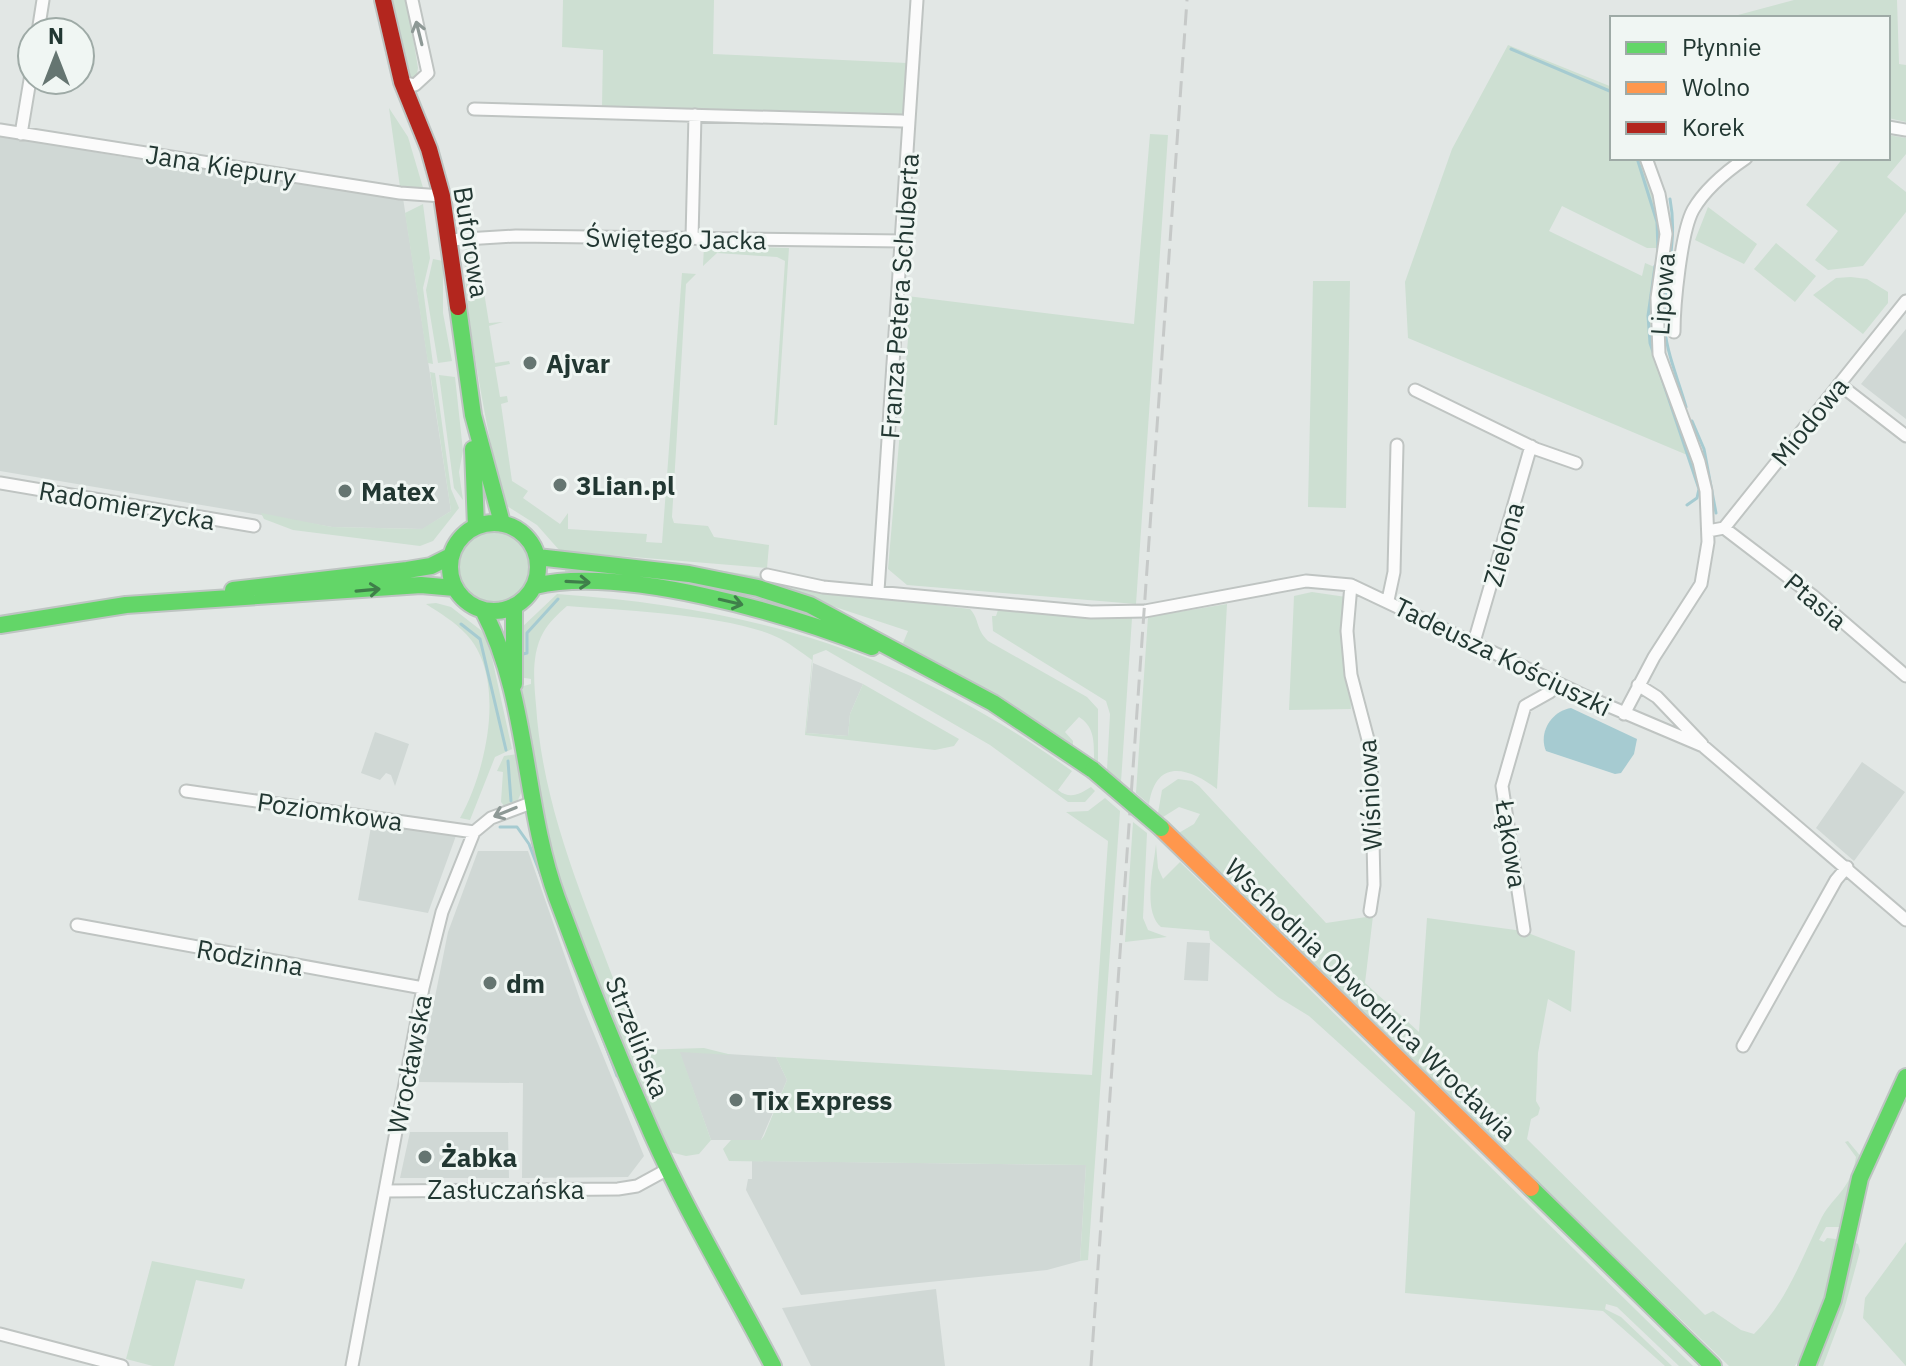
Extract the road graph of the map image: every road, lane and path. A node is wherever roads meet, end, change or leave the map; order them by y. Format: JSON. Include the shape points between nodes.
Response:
{"nodes":[{"id":1,"x":383,"y":0,"type":"edge"},
{"id":2,"x":412,"y":0,"type":"edge"},
{"id":3,"x":917,"y":0,"type":"edge"},
{"id":4,"x":402,"y":82,"type":"junction"},
{"id":5,"x":27,"y":96,"type":"edge"},
{"id":6,"x":474,"y":109,"type":"dead end"},
{"id":7,"x":695,"y":115,"type":"junction"},
{"id":8,"x":902,"y":121,"type":"dead end"},
{"id":9,"x":0,"y":130,"type":"edge"},
{"id":10,"x":21,"y":134,"type":"junction"},
{"id":11,"x":1647,"y":160,"type":"edge"},
{"id":12,"x":1744,"y":160,"type":"edge"},
{"id":13,"x":442,"y":196,"type":"junction"},
{"id":14,"x":692,"y":238,"type":"junction"},
{"id":15,"x":449,"y":240,"type":"junction"},
{"id":16,"x":903,"y":241,"type":"junction"},
{"id":17,"x":1906,"y":301,"type":"edge"},
{"id":18,"x":1674,"y":332,"type":"dead end"},
{"id":19,"x":1839,"y":384,"type":"junction"},
{"id":20,"x":1415,"y":390,"type":"dead end"},
{"id":21,"x":473,"y":415,"type":"junction"},
{"id":22,"x":1906,"y":436,"type":"edge"},
{"id":23,"x":1397,"y":445,"type":"dead end"},
{"id":24,"x":1531,"y":446,"type":"junction"},
{"id":25,"x":1576,"y":463,"type":"dead end"},
{"id":26,"x":0,"y":483,"type":"edge"},
{"id":27,"x":502,"y":523,"type":"junction"},
{"id":28,"x":254,"y":526,"type":"dead end"},
{"id":29,"x":1707,"y":526,"type":"junction"},
{"id":30,"x":476,"y":527,"type":"junction"},
{"id":31,"x":1724,"y":528,"type":"junction"},
{"id":32,"x":451,"y":556,"type":"junction"},
{"id":33,"x":537,"y":557,"type":"junction"},
{"id":34,"x":767,"y":575,"type":"dead end"},
{"id":35,"x":1351,"y":585,"type":"junction"},
{"id":36,"x":535,"y":586,"type":"junction"},
{"id":37,"x":455,"y":588,"type":"junction"},
{"id":38,"x":878,"y":591,"type":"junction"},
{"id":39,"x":1388,"y":600,"type":"junction"},
{"id":40,"x":147,"y":603,"type":"junction"},
{"id":41,"x":514,"y":606,"type":"junction"},
{"id":42,"x":483,"y":610,"type":"junction"},
{"id":43,"x":0,"y":625,"type":"edge"},
{"id":44,"x":1474,"y":642,"type":"junction"},
{"id":45,"x":1906,"y":676,"type":"edge"},
{"id":46,"x":1556,"y":682,"type":"junction"},
{"id":47,"x":1638,"y":685,"type":"junction"},
{"id":48,"x":974,"y":693,"type":"junction"},
{"id":49,"x":514,"y":706,"type":"junction"},
{"id":50,"x":1624,"y":714,"type":"junction"},
{"id":51,"x":1703,"y":746,"type":"junction"},
{"id":52,"x":186,"y":791,"type":"dead end"},
{"id":53,"x":531,"y":803,"type":"junction"},
{"id":54,"x":474,"y":832,"type":"junction"},
{"id":55,"x":1847,"y":867,"type":"junction"},
{"id":56,"x":1370,"y":911,"type":"dead end"},
{"id":57,"x":1906,"y":920,"type":"edge"},
{"id":58,"x":77,"y":925,"type":"dead end"},
{"id":59,"x":1524,"y":930,"type":"dead end"},
{"id":60,"x":423,"y":988,"type":"junction"},
{"id":61,"x":1743,"y":1046,"type":"dead end"},
{"id":62,"x":1906,"y":1077,"type":"edge"},
{"id":63,"x":670,"y":1168,"type":"junction"},
{"id":64,"x":385,"y":1191,"type":"junction"},
{"id":65,"x":0,"y":1334,"type":"edge"},
{"id":66,"x":1806,"y":1363,"type":"edge"},
{"id":67,"x":122,"y":1366,"type":"edge"},
{"id":68,"x":352,"y":1366,"type":"edge"},
{"id":69,"x":773,"y":1366,"type":"edge"},
{"id":70,"x":1713,"y":1366,"type":"edge"}],
"edges":[{"from":1,"to":4,"type":"main road","name":"Buforowa"},
{"from":4,"to":2,"type":"street","one_way":true,"via":[[415,85],[428,73]]},
{"from":3,"to":16,"type":"street","name":"Franza Petera Schuberta"},
{"from":4,"to":13,"type":"main road","name":"Buforowa"},
{"from":5,"to":10,"type":"street"},
{"from":6,"to":7,"type":"street"},
{"from":7,"to":8,"type":"street"},
{"from":7,"to":14,"type":"street"},
{"from":9,"to":10,"type":"street","name":"Jana Kiepury"},
{"from":10,"to":13,"type":"street","name":"Jana Kiepury"},
{"from":11,"to":29,"type":"street","name":"Lipowa","via":[[1666,234],[1657,298],[1659,354],[1699,462]]},
{"from":12,"to":18,"type":"street","via":[[1710,188],[1692,212]]},
{"from":13,"to":15,"type":"main road","name":"Buforowa"},
{"from":14,"to":15,"type":"street","name":"Świętego Jacka"},
{"from":14,"to":16,"type":"street","name":"Świętego Jacka"},
{"from":15,"to":21,"type":"main road","name":"Buforowa"},
{"from":16,"to":38,"type":"street","name":"Franza Petera Schuberta"},
{"from":17,"to":19,"type":"street","name":"Miodowa"},
{"from":19,"to":22,"type":"street"},
{"from":19,"to":31,"type":"street","name":"Miodowa"},
{"from":20,"to":24,"type":"street"},
{"from":21,"to":27,"type":"main road","name":"Buforowa"},
{"from":21,"to":30,"type":"main road","name":"Buforowa"},
{"from":23,"to":39,"type":"street","via":[[1394,572]]},
{"from":24,"to":25,"type":"street"},
{"from":24,"to":44,"type":"street","name":"Zielona"},
{"from":26,"to":28,"type":"street","name":"Radomierzycka"},
{"from":27,"to":30,"type":"main road"},
{"from":27,"to":33,"type":"main road","via":[[525,535]]},
{"from":29,"to":31,"type":"street"},
{"from":29,"to":47,"type":"street","via":[[1701,584]]},
{"from":30,"to":32,"type":"main road"},
{"from":31,"to":45,"type":"street","name":"Ptasia"},
{"from":32,"to":37,"type":"main road"},
{"from":32,"to":40,"type":"main road","via":[[397,572]]},
{"from":33,"to":36,"type":"main road"},
{"from":33,"to":48,"type":"main road","name":"Wschodnia Obwodnica Wrocławia","via":[[689,574],[769,591],[838,618]]},
{"from":34,"to":38,"type":"street","name":"Tadeusza Kościuszki"},
{"from":35,"to":38,"type":"street","name":"Tadeusza Kościuszki","via":[[1306,581],[1145,611],[1036,609]]},
{"from":35,"to":39,"type":"street","name":"Tadeusza Kościuszki"},
{"from":35,"to":56,"type":"street","name":"Wiśniowa","via":[[1349,662],[1371,751]]},
{"from":36,"to":41,"type":"main road"},
{"from":36,"to":48,"type":"main road","name":"Wschodnia Obwodnica Wrocławia","one_way":true,"via":[[560,581],[621,585],[766,610],[844,635]]},
{"from":40,"to":37,"type":"main road","one_way":true,"via":[[421,585]]},
{"from":37,"to":42,"type":"main road"},
{"from":39,"to":44,"type":"street","name":"Tadeusza Kościuszki"},
{"from":40,"to":43,"type":"main road"},
{"from":41,"to":42,"type":"main road"},
{"from":41,"to":49,"type":"main road","name":"Strzelińska"},
{"from":42,"to":49,"type":"main road","name":"Strzelińska","via":[[494,631]]},
{"from":44,"to":46,"type":"street","name":"Tadeusza Kościuszki"},
{"from":46,"to":50,"type":"street","name":"Tadeusza Kościuszki"},
{"from":46,"to":59,"type":"street","name":"Łąkowa","via":[[1519,715],[1503,772]]},
{"from":47,"to":50,"type":"street"},
{"from":47,"to":51,"type":"street","via":[[1657,697]]},
{"from":48,"to":70,"type":"main road","name":"Wschodnia Obwodnica Wrocławia","bridge":true,"via":[[1093,770],[1161,828]]},
{"from":49,"to":53,"type":"main road","name":"Strzelińska"},
{"from":50,"to":51,"type":"street","name":"Tadeusza Kościuszki"},
{"from":51,"to":55,"type":"street","name":"Tadeusza Kościuszki"},
{"from":52,"to":54,"type":"street","name":"Poziomkowa"},
{"from":53,"to":54,"type":"street","one_way":true,"via":[[491,818]]},
{"from":53,"to":63,"type":"main road","name":"Strzelińska","via":[[556,896]]},
{"from":54,"to":60,"type":"street","name":"Wrocławska","via":[[447,896]]},
{"from":55,"to":57,"type":"street","name":"Tadeusza Kościuszki"},
{"from":55,"to":61,"type":"street"},
{"from":58,"to":60,"type":"street","name":"Rodzinna"},
{"from":60,"to":64,"type":"street","name":"Wrocławska"},
{"from":62,"to":66,"type":"main road","via":[[1860,1178],[1833,1300]]},
{"from":63,"to":64,"type":"street","name":"Zasłuczańska","via":[[637,1186],[618,1189]]},
{"from":63,"to":69,"type":"main road","name":"Strzelińska"},
{"from":64,"to":68,"type":"street","name":"Wrocławska"},
{"from":65,"to":67,"type":"street"}]}
